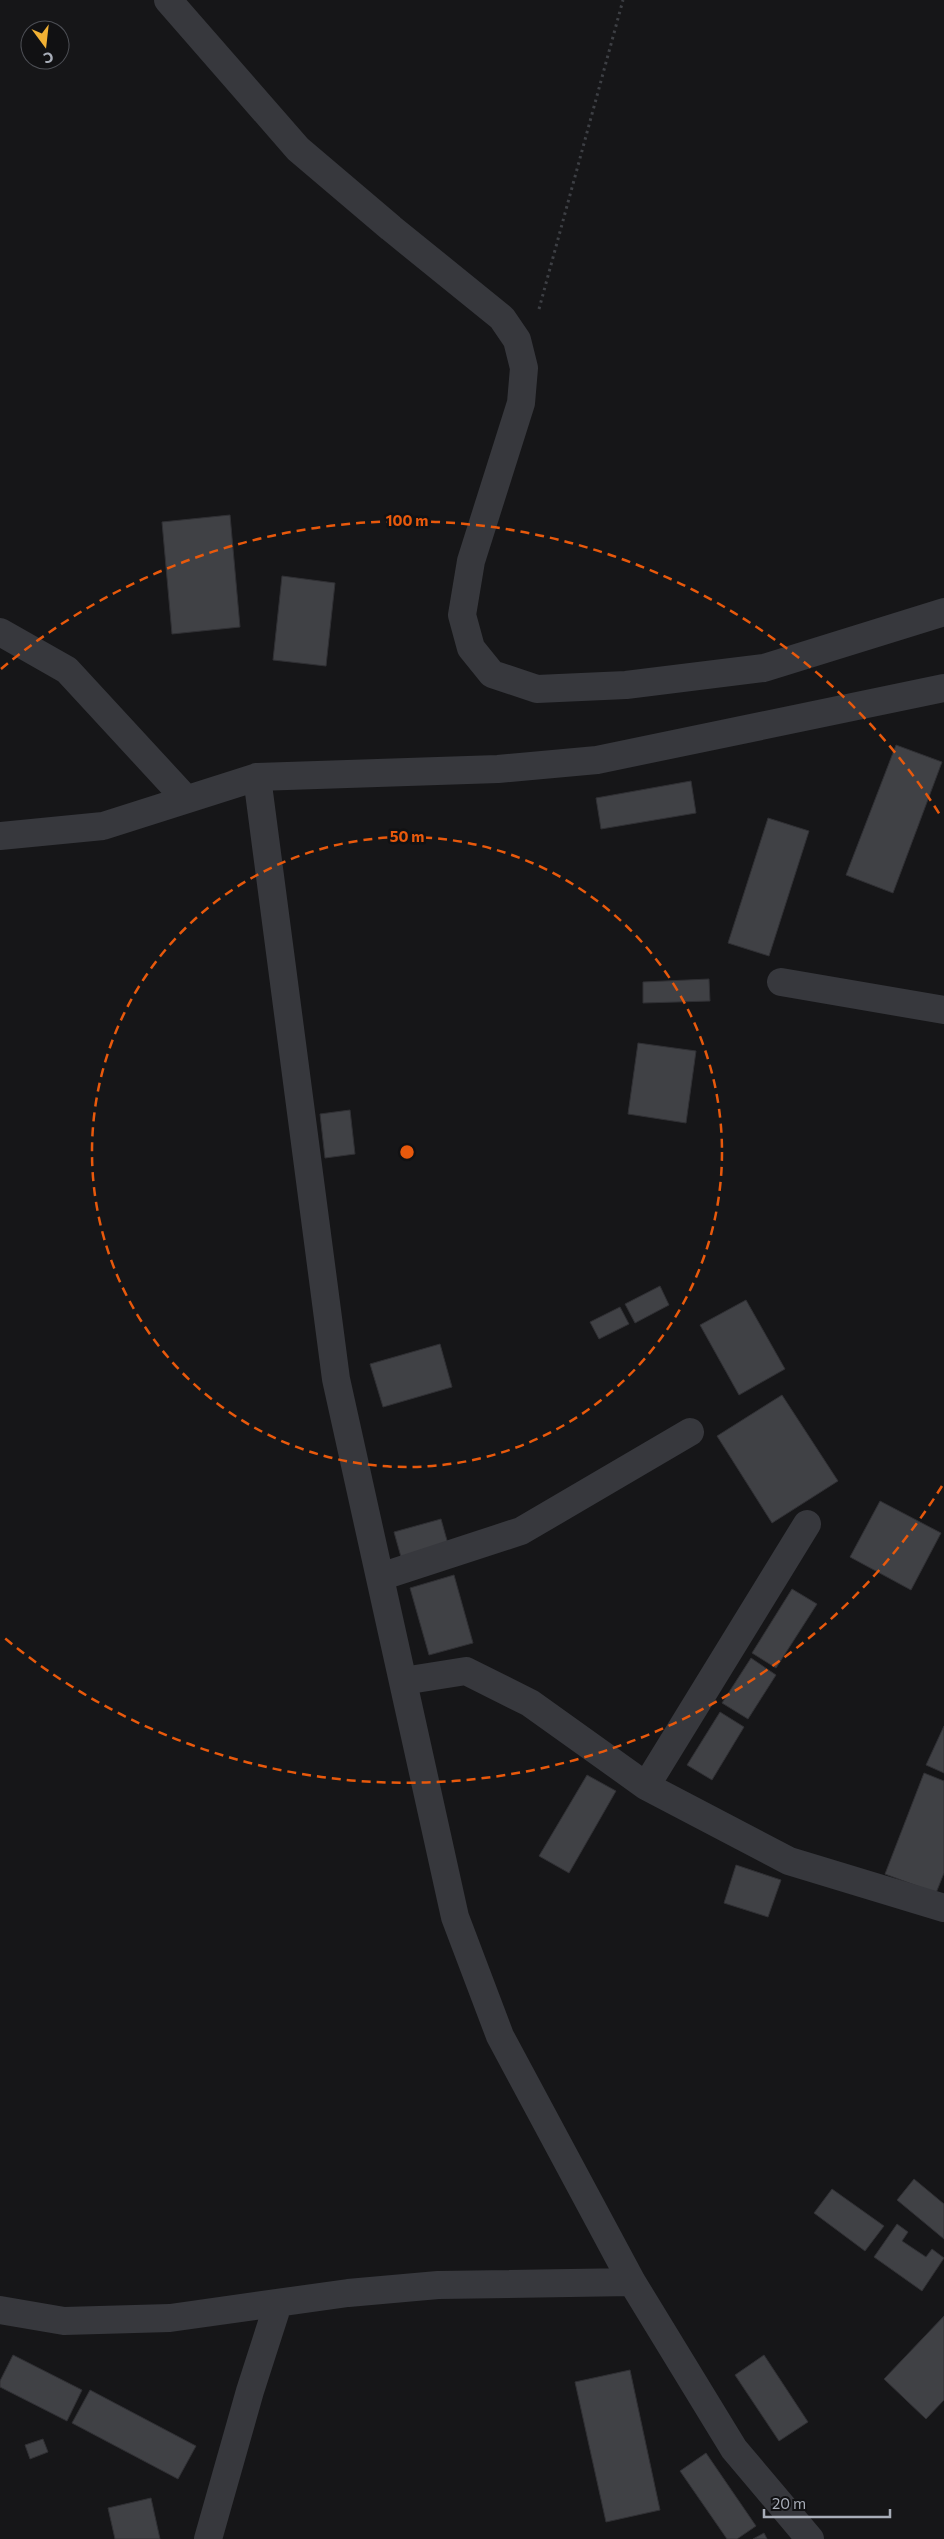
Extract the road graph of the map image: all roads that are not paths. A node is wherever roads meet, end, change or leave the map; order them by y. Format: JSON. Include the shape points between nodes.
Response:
{"nodes":[{"id":1,"x":168,"y":0,"type":"edge"},
{"id":2,"x":944,"y":612,"type":"edge"},
{"id":3,"x":0,"y":632,"type":"edge"},
{"id":4,"x":944,"y":688,"type":"edge"},
{"id":5,"x":257,"y":777,"type":"junction"},
{"id":6,"x":186,"y":798,"type":"junction"},
{"id":7,"x":0,"y":836,"type":"edge"},
{"id":8,"x":781,"y":982,"type":"dead end"},
{"id":9,"x":944,"y":1010,"type":"edge"},
{"id":10,"x":690,"y":1432,"type":"dead end"},
{"id":11,"x":807,"y":1524,"type":"dead end"},
{"id":12,"x":380,"y":1577,"type":"junction"},
{"id":13,"x":404,"y":1681,"type":"junction"},
{"id":14,"x":646,"y":1786,"type":"junction"},
{"id":15,"x":944,"y":1908,"type":"edge"},
{"id":16,"x":632,"y":2282,"type":"junction"},
{"id":17,"x":278,"y":2304,"type":"junction"},
{"id":18,"x":0,"y":2310,"type":"edge"},
{"id":19,"x":208,"y":2539,"type":"edge"},
{"id":20,"x":810,"y":2539,"type":"edge"}],
"edges":[{"from":1,"to":2,"type":"street","via":[[298,149],[502,318],[517,340],[524,368],[521,403],[471,561],[462,615],[471,648],[492,674],[537,689],[626,685],[764,668]]},
{"from":3,"to":6,"type":"street","via":[[67,670]]},
{"from":4,"to":5,"type":"street","via":[[597,760],[498,769]]},
{"from":5,"to":6,"type":"street"},
{"from":5,"to":12,"type":"street","via":[[336,1379]]},
{"from":6,"to":7,"type":"street","via":[[103,826]]},
{"from":8,"to":9,"type":"street"},
{"from":10,"to":12,"type":"street","via":[[521,1531]]},
{"from":11,"to":14,"type":"street"},
{"from":12,"to":13,"type":"street"},
{"from":13,"to":14,"type":"street","via":[[466,1671],[530,1703]]},
{"from":13,"to":16,"type":"street","via":[[455,1917],[500,2036]]},
{"from":14,"to":15,"type":"street","via":[[789,1861]]},
{"from":16,"to":17,"type":"street","via":[[438,2285],[348,2293]]},
{"from":16,"to":20,"type":"street","via":[[734,2449]]},
{"from":17,"to":18,"type":"street","via":[[170,2318],[64,2321]]},
{"from":17,"to":19,"type":"street"}]}
